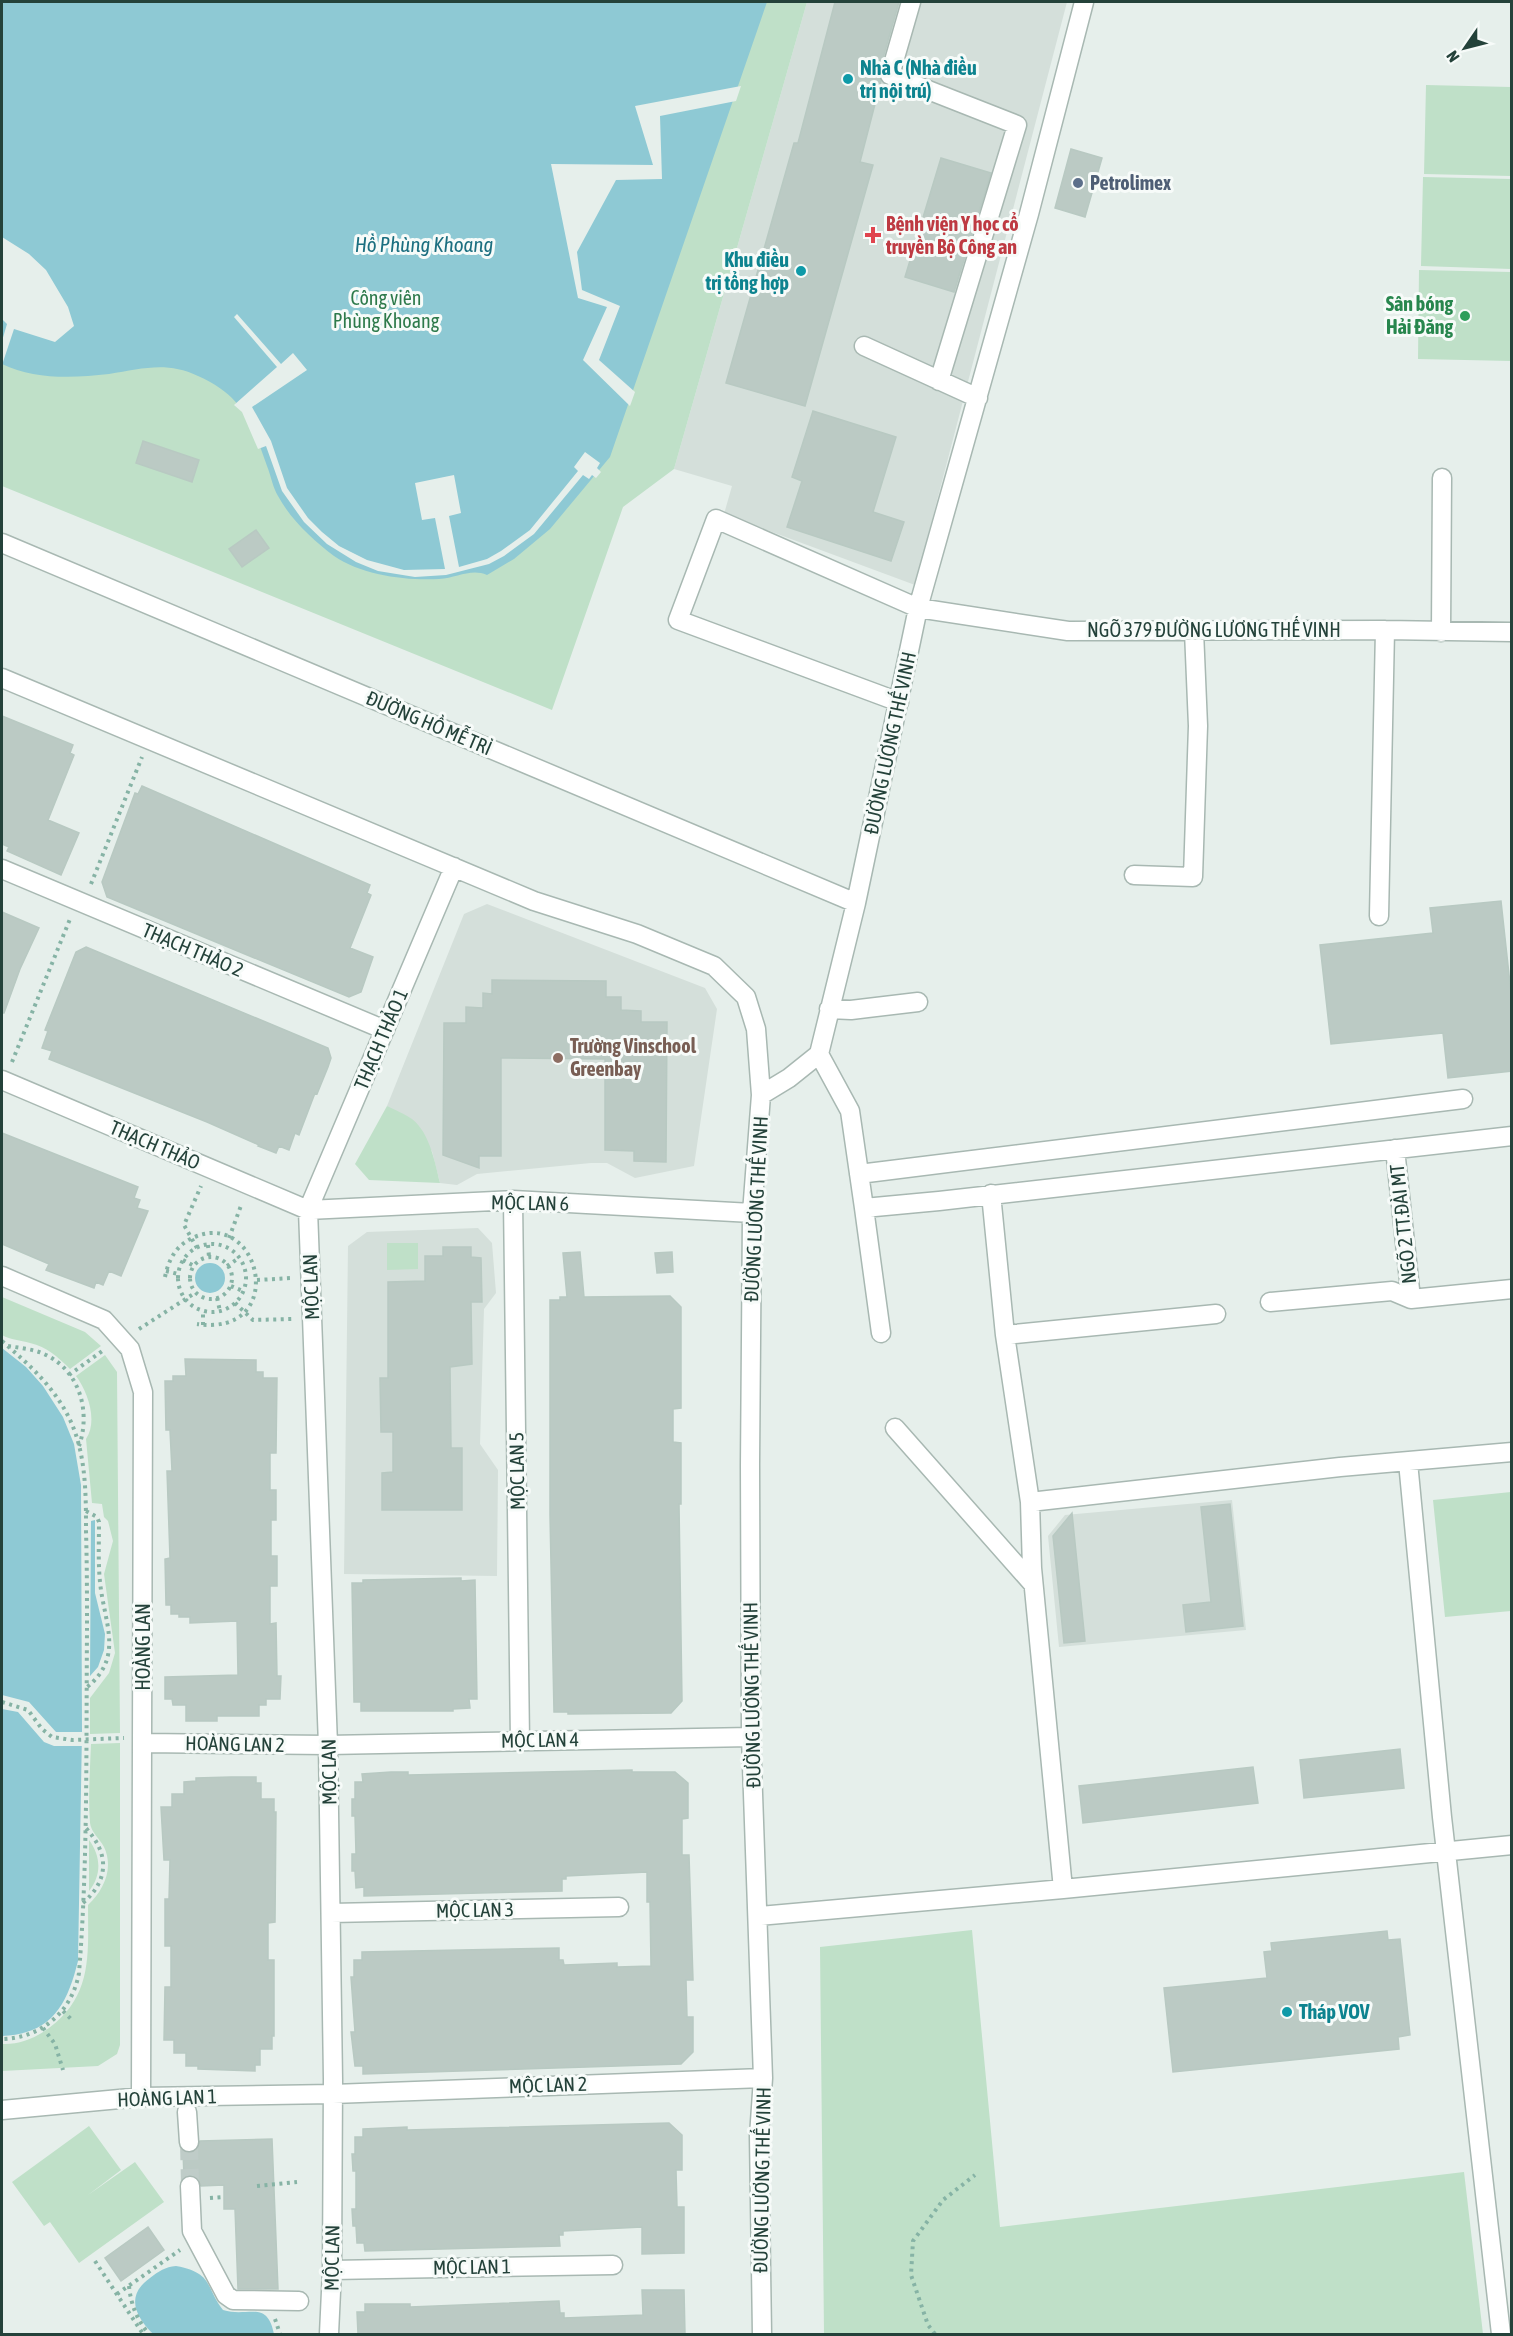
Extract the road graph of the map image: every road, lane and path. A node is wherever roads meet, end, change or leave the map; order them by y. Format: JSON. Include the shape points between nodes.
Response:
{"nodes":[{"id":1,"x":911,"y":2,"type":"edge"},
{"id":2,"x":1084,"y":2,"type":"edge"},
{"id":3,"x":864,"y":346,"type":"dead end"},
{"id":4,"x":939,"y":381,"type":"junction"},
{"id":5,"x":978,"y":398,"type":"junction"},
{"id":6,"x":1442,"y":478,"type":"dead end"},
{"id":7,"x":2,"y":543,"type":"edge"},
{"id":8,"x":918,"y":608,"type":"junction"},
{"id":9,"x":1385,"y":630,"type":"junction"},
{"id":10,"x":1194,"y":631,"type":"junction"},
{"id":11,"x":1441,"y":632,"type":"junction"},
{"id":12,"x":1512,"y":632,"type":"edge"},
{"id":13,"x":2,"y":678,"type":"edge"},
{"id":14,"x":899,"y":702,"type":"junction"},
{"id":15,"x":146,"y":748,"type":"dead end"},
{"id":16,"x":454,"y":867,"type":"junction"},
{"id":17,"x":2,"y":869,"type":"edge"},
{"id":18,"x":1134,"y":875,"type":"dead end"},
{"id":19,"x":91,"y":884,"type":"dead end"},
{"id":20,"x":856,"y":903,"type":"junction"},
{"id":21,"x":1379,"y":916,"type":"dead end"},
{"id":22,"x":70,"y":919,"type":"dead end"},
{"id":23,"x":918,"y":1002,"type":"dead end"},
{"id":24,"x":829,"y":1009,"type":"junction"},
{"id":25,"x":385,"y":1030,"type":"junction"},
{"id":26,"x":819,"y":1054,"type":"junction"},
{"id":27,"x":12,"y":1062,"type":"dead end"},
{"id":28,"x":2,"y":1080,"type":"edge"},
{"id":29,"x":761,"y":1095,"type":"junction"},
{"id":30,"x":1463,"y":1099,"type":"dead end"},
{"id":31,"x":1512,"y":1136,"type":"edge"},
{"id":32,"x":1395,"y":1149,"type":"junction"},
{"id":33,"x":859,"y":1174,"type":"junction"},
{"id":34,"x":201,"y":1186,"type":"dead end"},
{"id":35,"x":991,"y":1194,"type":"junction"},
{"id":36,"x":513,"y":1200,"type":"junction"},
{"id":37,"x":242,"y":1203,"type":"dead end"},
{"id":38,"x":864,"y":1208,"type":"junction"},
{"id":39,"x":308,"y":1210,"type":"junction"},
{"id":40,"x":752,"y":1213,"type":"junction"},
{"id":41,"x":191,"y":1238,"type":"junction"},
{"id":42,"x":229,"y":1238,"type":"junction"},
{"id":43,"x":208,"y":1245,"type":"junction"},
{"id":44,"x":197,"y":1248,"type":"junction"},
{"id":45,"x":210,"y":1257,"type":"junction"},
{"id":46,"x":239,"y":1258,"type":"junction"},
{"id":47,"x":183,"y":1260,"type":"junction"},
{"id":48,"x":194,"y":1266,"type":"junction"},
{"id":49,"x":227,"y":1266,"type":"junction"},
{"id":50,"x":166,"y":1270,"type":"junction"},
{"id":51,"x":178,"y":1274,"type":"junction"},
{"id":52,"x":2,"y":1276,"type":"edge"},
{"id":53,"x":165,"y":1277,"type":"dead end"},
{"id":54,"x":296,"y":1278,"type":"dead end"},
{"id":55,"x":257,"y":1280,"type":"junction"},
{"id":56,"x":231,"y":1286,"type":"junction"},
{"id":57,"x":1512,"y":1289,"type":"edge"},
{"id":58,"x":243,"y":1291,"type":"junction"},
{"id":59,"x":195,"y":1293,"type":"junction"},
{"id":60,"x":184,"y":1298,"type":"junction"},
{"id":61,"x":217,"y":1298,"type":"junction"},
{"id":62,"x":1411,"y":1299,"type":"junction"},
{"id":63,"x":1270,"y":1302,"type":"dead end"},
{"id":64,"x":235,"y":1303,"type":"junction"},
{"id":65,"x":245,"y":1310,"type":"junction"},
{"id":66,"x":203,"y":1311,"type":"junction"},
{"id":67,"x":220,"y":1311,"type":"junction"},
{"id":68,"x":1216,"y":1314,"type":"dead end"},
{"id":69,"x":296,"y":1319,"type":"dead end"},
{"id":70,"x":139,"y":1329,"type":"dead end"},
{"id":71,"x":881,"y":1333,"type":"dead end"},
{"id":72,"x":1005,"y":1335,"type":"junction"},
{"id":73,"x":2,"y":1341,"type":"edge"},
{"id":74,"x":111,"y":1345,"type":"dead end"},
{"id":75,"x":7,"y":1346,"type":"junction"},
{"id":76,"x":69,"y":1375,"type":"junction"},
{"id":77,"x":895,"y":1428,"type":"dead end"},
{"id":78,"x":79,"y":1446,"type":"junction"},
{"id":79,"x":1512,"y":1452,"type":"edge"},
{"id":80,"x":1408,"y":1462,"type":"junction"},
{"id":81,"x":1030,"y":1502,"type":"junction"},
{"id":82,"x":86,"y":1511,"type":"junction"},
{"id":83,"x":1033,"y":1584,"type":"junction"},
{"id":84,"x":86,"y":1688,"type":"junction"},
{"id":85,"x":2,"y":1702,"type":"edge"},
{"id":86,"x":751,"y":1737,"type":"junction"},
{"id":87,"x":84,"y":1738,"type":"junction"},
{"id":88,"x":135,"y":1740,"type":"junction"},
{"id":89,"x":520,"y":1741,"type":"junction"},
{"id":90,"x":328,"y":1745,"type":"junction"},
{"id":91,"x":84,"y":1826,"type":"junction"},
{"id":92,"x":1512,"y":1845,"type":"edge"},
{"id":93,"x":1446,"y":1851,"type":"junction"},
{"id":94,"x":1063,"y":1889,"type":"junction"},
{"id":95,"x":82,"y":1903,"type":"junction"},
{"id":96,"x":620,"y":1907,"type":"dead end"},
{"id":97,"x":331,"y":1913,"type":"junction"},
{"id":98,"x":759,"y":1916,"type":"junction"},
{"id":99,"x":63,"y":2011,"type":"junction"},
{"id":100,"x":72,"y":2019,"type":"dead end"},
{"id":101,"x":43,"y":2028,"type":"junction"},
{"id":102,"x":2,"y":2039,"type":"edge"},
{"id":103,"x":63,"y":2070,"type":"dead end"},
{"id":104,"x":764,"y":2078,"type":"junction"},
{"id":105,"x":333,"y":2094,"type":"junction"},
{"id":106,"x":141,"y":2097,"type":"junction"},
{"id":107,"x":2,"y":2110,"type":"edge"},
{"id":108,"x":187,"y":2112,"type":"dead end"},
{"id":109,"x":189,"y":2142,"type":"tunnel mouth"},
{"id":110,"x":975,"y":2175,"type":"dead end"},
{"id":111,"x":297,"y":2182,"type":"dead end"},
{"id":112,"x":190,"y":2186,"type":"tunnel mouth"},
{"id":113,"x":257,"y":2186,"type":"dead end"},
{"id":114,"x":187,"y":2244,"type":"dead end"},
{"id":115,"x":94,"y":2261,"type":"dead end"},
{"id":116,"x":613,"y":2265,"type":"dead end"},
{"id":117,"x":332,"y":2270,"type":"junction"},
{"id":118,"x":129,"y":2286,"type":"junction"},
{"id":119,"x":117,"y":2294,"type":"junction"},
{"id":120,"x":299,"y":2301,"type":"dead end"},
{"id":121,"x":143,"y":2334,"type":"edge"},
{"id":122,"x":149,"y":2334,"type":"edge"},
{"id":123,"x":329,"y":2334,"type":"edge"},
{"id":124,"x":762,"y":2334,"type":"edge"},
{"id":125,"x":935,"y":2334,"type":"edge"},
{"id":126,"x":1501,"y":2334,"type":"edge"}],
"edges":[{"from":1,"to":4,"type":"street","via":[[890,75],[1017,126]]},
{"from":2,"to":5,"type":"street","name":"ĐƯỜNG LƯƠNG THẾ VINH"},
{"from":3,"to":4,"type":"street"},
{"from":4,"to":5,"type":"street"},
{"from":5,"to":8,"type":"street","name":"ĐƯỜNG LƯƠNG THẾ VINH"},
{"from":6,"to":11,"type":"street"},
{"from":7,"to":20,"type":"street","name":"ĐƯỜNG HỒ MỄ TRÌ"},
{"from":8,"to":10,"type":"street","name":"NGÕ 379 ĐƯỜNG LƯƠNG THẾ VINH","via":[[1068,631]]},
{"from":8,"to":14,"type":"street","name":"ĐƯỜNG LƯƠNG THẾ VINH"},
{"from":8,"to":14,"type":"street","name":"NGÕ 379 ĐƯỜNG LƯƠNG THẾ VINH","via":[[717,519],[678,620]]},
{"from":9,"to":10,"type":"street","name":"NGÕ 379 ĐƯỜNG LƯƠNG THẾ VINH"},
{"from":9,"to":11,"type":"street","name":"NGÕ 379 ĐƯỜNG LƯƠNG THẾ VINH"},
{"from":9,"to":21,"type":"street"},
{"from":10,"to":18,"type":"street","via":[[1198,726],[1193,877]]},
{"from":11,"to":12,"type":"street","name":"NGÕ 379 ĐƯỜNG LƯƠNG THẾ VINH"},
{"from":13,"to":16,"type":"street"},
{"from":14,"to":20,"type":"street","name":"ĐƯỜNG LƯƠNG THẾ VINH"},
{"from":15,"to":19,"type":"path"},
{"from":16,"to":25,"type":"street","name":"THẠCH THẢO 1"},
{"from":16,"to":29,"type":"street","via":[[534,901],[637,934],[714,966],[746,997],[756,1029]]},
{"from":17,"to":25,"type":"street","name":"THẠCH THẢO 2"},
{"from":20,"to":24,"type":"street","name":"ĐƯỜNG LƯƠNG THẾ VINH"},
{"from":22,"to":27,"type":"path"},
{"from":23,"to":24,"type":"street"},
{"from":24,"to":26,"type":"street","name":"ĐƯỜNG LƯƠNG THẾ VINH"},
{"from":25,"to":39,"type":"street","name":"THẠCH THẢO 1"},
{"from":26,"to":29,"type":"street","name":"ĐƯỜNG LƯƠNG THẾ VINH"},
{"from":26,"to":33,"type":"street","via":[[850,1111]]},
{"from":28,"to":39,"type":"street","name":"THẠCH THẢO"},
{"from":29,"to":40,"type":"street","name":"ĐƯỜNG LƯƠNG THẾ VINH"},
{"from":30,"to":33,"type":"street"},
{"from":31,"to":32,"type":"street"},
{"from":32,"to":35,"type":"street"},
{"from":32,"to":62,"type":"street","name":"NGÕ 2 TT.ĐÀI MT"},
{"from":33,"to":38,"type":"street"},
{"from":34,"to":41,"type":"path","via":[[184,1226]]},
{"from":35,"to":38,"type":"street"},
{"from":35,"to":72,"type":"street"},
{"from":36,"to":39,"type":"street","name":"MỘC LAN 6"},
{"from":36,"to":40,"type":"street","name":"MỘC LAN 6"},
{"from":36,"to":89,"type":"street","name":"MỘC LAN 5"},
{"from":37,"to":42,"type":"path"},
{"from":38,"to":71,"type":"street"},
{"from":39,"to":90,"type":"street","name":"MỘC LAN"},
{"from":40,"to":86,"type":"street","name":"ĐƯỜNG LƯƠNG THẾ VINH"},
{"from":41,"to":42,"type":"path","via":[[218,1234]]},
{"from":41,"to":44,"type":"path"},
{"from":41,"to":50,"type":"path","via":[[176,1249]]},
{"from":42,"to":55,"type":"path","via":[[245,1248]]},
{"from":43,"to":44,"type":"path"},
{"from":43,"to":45,"type":"path"},
{"from":43,"to":46,"type":"path","via":[[224,1247]]},
{"from":44,"to":47,"type":"path"},
{"from":45,"to":48,"type":"path"},
{"from":45,"to":49,"type":"path"},
{"from":46,"to":49,"type":"path"},
{"from":46,"to":58,"type":"path","via":[[245,1271]]},
{"from":47,"to":48,"type":"path"},
{"from":47,"to":51,"type":"path"},
{"from":48,"to":59,"type":"path","via":[[190,1281]]},
{"from":49,"to":56,"type":"path"},
{"from":50,"to":51,"type":"path"},
{"from":50,"to":53,"type":"path"},
{"from":51,"to":60,"type":"path"},
{"from":52,"to":88,"type":"street","name":"HOÀNG LAN","via":[[104,1320],[130,1349],[143,1392]]},
{"from":54,"to":55,"type":"path"},
{"from":55,"to":65,"type":"path","via":[[256,1291]]},
{"from":56,"to":58,"type":"path"},
{"from":56,"to":61,"type":"path"},
{"from":57,"to":62,"type":"street"},
{"from":58,"to":64,"type":"path"},
{"from":59,"to":60,"type":"path"},
{"from":59,"to":61,"type":"path"},
{"from":60,"to":66,"type":"path"},
{"from":60,"to":70,"type":"path"},
{"from":61,"to":67,"type":"path"},
{"from":62,"to":63,"type":"street","via":[[1392,1291]]},
{"from":64,"to":65,"type":"path"},
{"from":64,"to":67,"type":"path"},
{"from":65,"to":66,"type":"path","via":[[227,1323],[212,1326],[200,1324]]},
{"from":65,"to":69,"type":"path","via":[[253,1320]]},
{"from":66,"to":67,"type":"path"},
{"from":68,"to":72,"type":"street"},
{"from":72,"to":81,"type":"street"},
{"from":73,"to":75,"type":"path"},
{"from":74,"to":76,"type":"path"},
{"from":75,"to":76,"type":"path","via":[[45,1355]]},
{"from":75,"to":78,"type":"path","via":[[49,1385],[68,1414]]},
{"from":76,"to":78,"type":"path","via":[[85,1410]]},
{"from":77,"to":83,"type":"street"},
{"from":78,"to":82,"type":"path"},
{"from":79,"to":80,"type":"street"},
{"from":80,"to":81,"type":"street"},
{"from":80,"to":93,"type":"street"},
{"from":81,"to":83,"type":"street"},
{"from":82,"to":84,"type":"path"},
{"from":82,"to":84,"type":"path","via":[[99,1522],[100,1580],[111,1648],[105,1666]]},
{"from":83,"to":94,"type":"street"},
{"from":84,"to":87,"type":"path"},
{"from":85,"to":87,"type":"path","via":[[28,1710],[52,1737]]},
{"from":86,"to":89,"type":"street","name":"MỘC LAN 4"},
{"from":86,"to":98,"type":"street","name":"ĐƯỜNG LƯƠNG THẾ VINH"},
{"from":87,"to":88,"type":"path"},
{"from":87,"to":91,"type":"path"},
{"from":88,"to":90,"type":"street","name":"HOÀNG LAN 2"},
{"from":88,"to":106,"type":"street","name":"HOÀNG LAN"},
{"from":89,"to":90,"type":"street","name":"MỘC LAN 4"},
{"from":90,"to":97,"type":"street","name":"MỘC LAN"},
{"from":91,"to":95,"type":"path"},
{"from":91,"to":95,"type":"path","via":[[100,1848],[103,1864],[96,1891]]},
{"from":92,"to":93,"type":"street"},
{"from":93,"to":94,"type":"street"},
{"from":93,"to":126,"type":"street"},
{"from":94,"to":98,"type":"street"},
{"from":95,"to":99,"type":"path","via":[[79,1973],[74,1993]]},
{"from":96,"to":97,"type":"street","name":"MỘC LAN 3"},
{"from":97,"to":105,"type":"street","name":"MỘC LAN"},
{"from":98,"to":104,"type":"street","name":"ĐƯỜNG LƯƠNG THẾ VINH"},
{"from":99,"to":100,"type":"path"},
{"from":99,"to":101,"type":"path"},
{"from":101,"to":102,"type":"path"},
{"from":101,"to":103,"type":"path","via":[[55,2044]]},
{"from":104,"to":105,"type":"street","name":"MỘC LAN 2"},
{"from":104,"to":124,"type":"street","name":"ĐƯỜNG LƯƠNG THẾ VINH","via":[[759,2136]]},
{"from":105,"to":106,"type":"street","name":"HOÀNG LAN 1"},
{"from":105,"to":117,"type":"street","name":"MỘC LAN"},
{"from":106,"to":107,"type":"street","name":"HOÀNG LAN 1"},
{"from":108,"to":109,"type":"street"},
{"from":110,"to":125,"type":"path","via":[[943,2200],[914,2241],[911,2276],[928,2325]]},
{"from":111,"to":113,"type":"path"},
{"from":112,"to":120,"type":"street","via":[[192,2232],[226,2295],[233,2300]]},
{"from":114,"to":118,"type":"path"},
{"from":115,"to":119,"type":"path"},
{"from":116,"to":117,"type":"street","name":"MỘC LAN 1"},
{"from":117,"to":123,"type":"street","name":"MỘC LAN"},
{"from":118,"to":119,"type":"path"},
{"from":118,"to":122,"type":"path","via":[[131,2303]]},
{"from":119,"to":121,"type":"path"}]}
